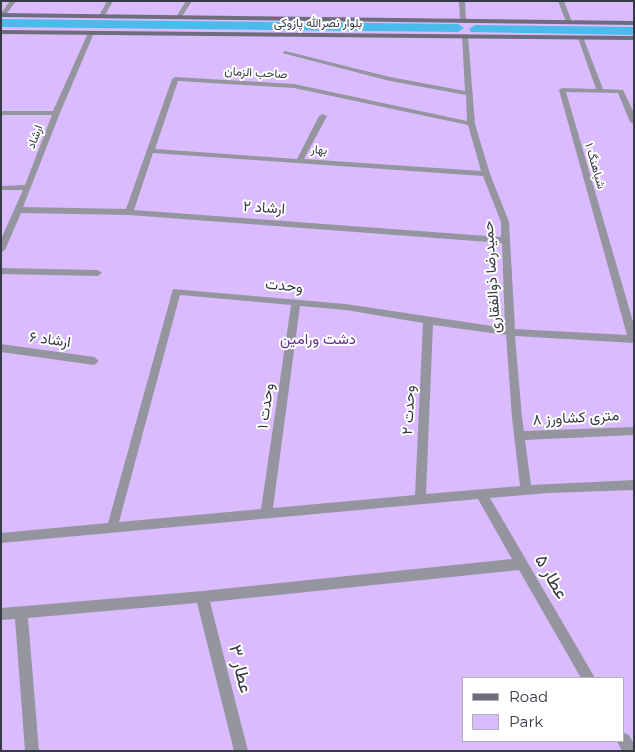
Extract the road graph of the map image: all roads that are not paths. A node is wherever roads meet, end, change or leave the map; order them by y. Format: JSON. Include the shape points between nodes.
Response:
{"nodes":[{"id":1,"x":13,"y":1,"type":"edge"},
{"id":2,"x":110,"y":1,"type":"edge"},
{"id":3,"x":189,"y":1,"type":"edge"},
{"id":4,"x":462,"y":1,"type":"edge"},
{"id":5,"x":561,"y":1,"type":"edge"},
{"id":6,"x":2,"y":15,"type":"edge"},
{"id":7,"x":102,"y":16,"type":"junction"},
{"id":8,"x":179,"y":17,"type":"junction"},
{"id":9,"x":463,"y":20,"type":"junction"},
{"id":10,"x":569,"y":22,"type":"junction"},
{"id":11,"x":634,"y":23,"type":"edge"},
{"id":12,"x":1,"y":32,"type":"edge"},
{"id":13,"x":91,"y":33,"type":"junction"},
{"id":14,"x":465,"y":36,"type":"junction"},
{"id":15,"x":581,"y":38,"type":"junction"},
{"id":16,"x":634,"y":38,"type":"edge"},
{"id":17,"x":285,"y":53,"type":"dead end"},
{"id":18,"x":600,"y":90,"type":"junction"},
{"id":19,"x":469,"y":94,"type":"junction"},
{"id":20,"x":1,"y":113,"type":"edge"},
{"id":21,"x":56,"y":113,"type":"junction"},
{"id":22,"x":323,"y":116,"type":"dead end"},
{"id":23,"x":634,"y":122,"type":"edge"},
{"id":24,"x":471,"y":124,"type":"junction"},
{"id":25,"x":150,"y":151,"type":"junction"},
{"id":26,"x":300,"y":160,"type":"junction"},
{"id":27,"x":486,"y":174,"type":"junction"},
{"id":28,"x":28,"y":187,"type":"junction"},
{"id":29,"x":1,"y":188,"type":"edge"},
{"id":30,"x":18,"y":210,"type":"junction"},
{"id":31,"x":129,"y":212,"type":"junction"},
{"id":32,"x":506,"y":240,"type":"junction"},
{"id":33,"x":1,"y":250,"type":"edge"},
{"id":34,"x":1,"y":272,"type":"edge"},
{"id":35,"x":98,"y":274,"type":"dead end"},
{"id":36,"x":296,"y":302,"type":"junction"},
{"id":37,"x":428,"y":321,"type":"junction"},
{"id":38,"x":511,"y":332,"type":"junction"},
{"id":39,"x":633,"y":339,"type":"edge"},
{"id":40,"x":1,"y":348,"type":"edge"},
{"id":41,"x":94,"y":361,"type":"dead end"},
{"id":42,"x":634,"y":431,"type":"edge"},
{"id":43,"x":519,"y":436,"type":"junction"},
{"id":44,"x":634,"y":485,"type":"edge"},
{"id":45,"x":526,"y":490,"type":"junction"},
{"id":46,"x":481,"y":494,"type":"junction"},
{"id":47,"x":420,"y":500,"type":"junction"},
{"id":48,"x":266,"y":514,"type":"junction"},
{"id":49,"x":112,"y":528,"type":"junction"},
{"id":50,"x":1,"y":538,"type":"edge"},
{"id":51,"x":522,"y":564,"type":"junction"},
{"id":52,"x":202,"y":597,"type":"junction"},
{"id":53,"x":21,"y":612,"type":"junction"},
{"id":54,"x":1,"y":614,"type":"edge"},
{"id":55,"x":587,"y":677,"type":"edge"},
{"id":56,"x":32,"y":751,"type":"edge"},
{"id":57,"x":241,"y":751,"type":"edge"}],
"edges":[{"from":1,"to":6,"type":"street"},
{"from":2,"to":7,"type":"street"},
{"from":3,"to":8,"type":"street"},
{"from":4,"to":9,"type":"street"},
{"from":5,"to":10,"type":"street"},
{"from":6,"to":7,"type":"main road","name":"بلوار نصرالله پازوکی"},
{"from":7,"to":8,"type":"main road","name":"بلوار نصرالله پازوکی"},
{"from":8,"to":9,"type":"main road","name":"بلوار نصرالله پازوکی"},
{"from":9,"to":10,"type":"main road","name":"بلوار نصرالله پازوکی"},
{"from":9,"to":14,"type":"main road"},
{"from":10,"to":11,"type":"main road","name":"بلوار نصرالله پازوکی"},
{"from":12,"to":13,"type":"main road","name":"بلوار نصرالله پازوکی"},
{"from":13,"to":14,"type":"main road","name":"بلوار نصرالله پازوکی"},
{"from":13,"to":21,"type":"street","name":"ارشاد"},
{"from":14,"to":15,"type":"main road","name":"بلوار نصرالله پازوکی"},
{"from":14,"to":19,"type":"street","name":"حمیدرضا ذوالفقاری"},
{"from":15,"to":16,"type":"main road","name":"بلوار نصرالله پازوکی"},
{"from":15,"to":18,"type":"street"},
{"from":17,"to":19,"type":"street","via":[[390,79]]},
{"from":18,"to":23,"type":"street","via":[[621,91]]},
{"from":18,"to":39,"type":"street","name":"شباهنگ ۱","via":[[562,90]]},
{"from":19,"to":24,"type":"street","name":"حمیدرضا ذوالفقاری"},
{"from":20,"to":21,"type":"street"},
{"from":21,"to":28,"type":"street","name":"ارشاد"},
{"from":22,"to":26,"type":"street"},
{"from":24,"to":25,"type":"street","name":"صاحب الزمان","via":[[294,86],[175,79]]},
{"from":24,"to":27,"type":"street","name":"حمیدرضا ذوالفقاری"},
{"from":25,"to":26,"type":"street","name":"بهار"},
{"from":25,"to":31,"type":"street","name":"صاحب الزمان"},
{"from":26,"to":27,"type":"street","name":"بهار"},
{"from":27,"to":32,"type":"street","name":"حمیدرضا ذوالفقاری","via":[[505,222]]},
{"from":28,"to":29,"type":"street"},
{"from":28,"to":30,"type":"street","name":"ارشاد"},
{"from":30,"to":31,"type":"street","name":"ارشاد ۲"},
{"from":30,"to":33,"type":"street","name":"ارشاد"},
{"from":31,"to":32,"type":"street","name":"ارشاد ۲"},
{"from":32,"to":38,"type":"street","name":"حمیدرضا ذوالفقاری"},
{"from":34,"to":35,"type":"street"},
{"from":36,"to":37,"type":"street","name":"وحدت"},
{"from":36,"to":48,"type":"street","name":"وحدت ۱"},
{"from":36,"to":49,"type":"street","name":"وحدت","via":[[176,291]]},
{"from":37,"to":38,"type":"street","name":"وحدت"},
{"from":37,"to":47,"type":"street","name":"وحدت ۲"},
{"from":38,"to":39,"type":"street","name":"وحدت"},
{"from":38,"to":43,"type":"street","name":"حمیدرضا ذوالفقاری"},
{"from":40,"to":41,"type":"street","name":"ارشاد ۶"},
{"from":42,"to":43,"type":"street","name":"۸ متری کشاورز"},
{"from":43,"to":45,"type":"street","name":"حمیدرضا ذوالفقاری"},
{"from":44,"to":45,"type":"street"},
{"from":45,"to":46,"type":"street"},
{"from":46,"to":47,"type":"street"},
{"from":46,"to":51,"type":"street","name":"عطار ۵"},
{"from":47,"to":48,"type":"street"},
{"from":48,"to":49,"type":"street"},
{"from":49,"to":50,"type":"street"},
{"from":51,"to":52,"type":"street"},
{"from":51,"to":55,"type":"street","name":"عطار ۵"},
{"from":52,"to":53,"type":"street"},
{"from":52,"to":57,"type":"street","name":"عطار ۳"},
{"from":53,"to":54,"type":"street"},
{"from":53,"to":56,"type":"street"}]}
